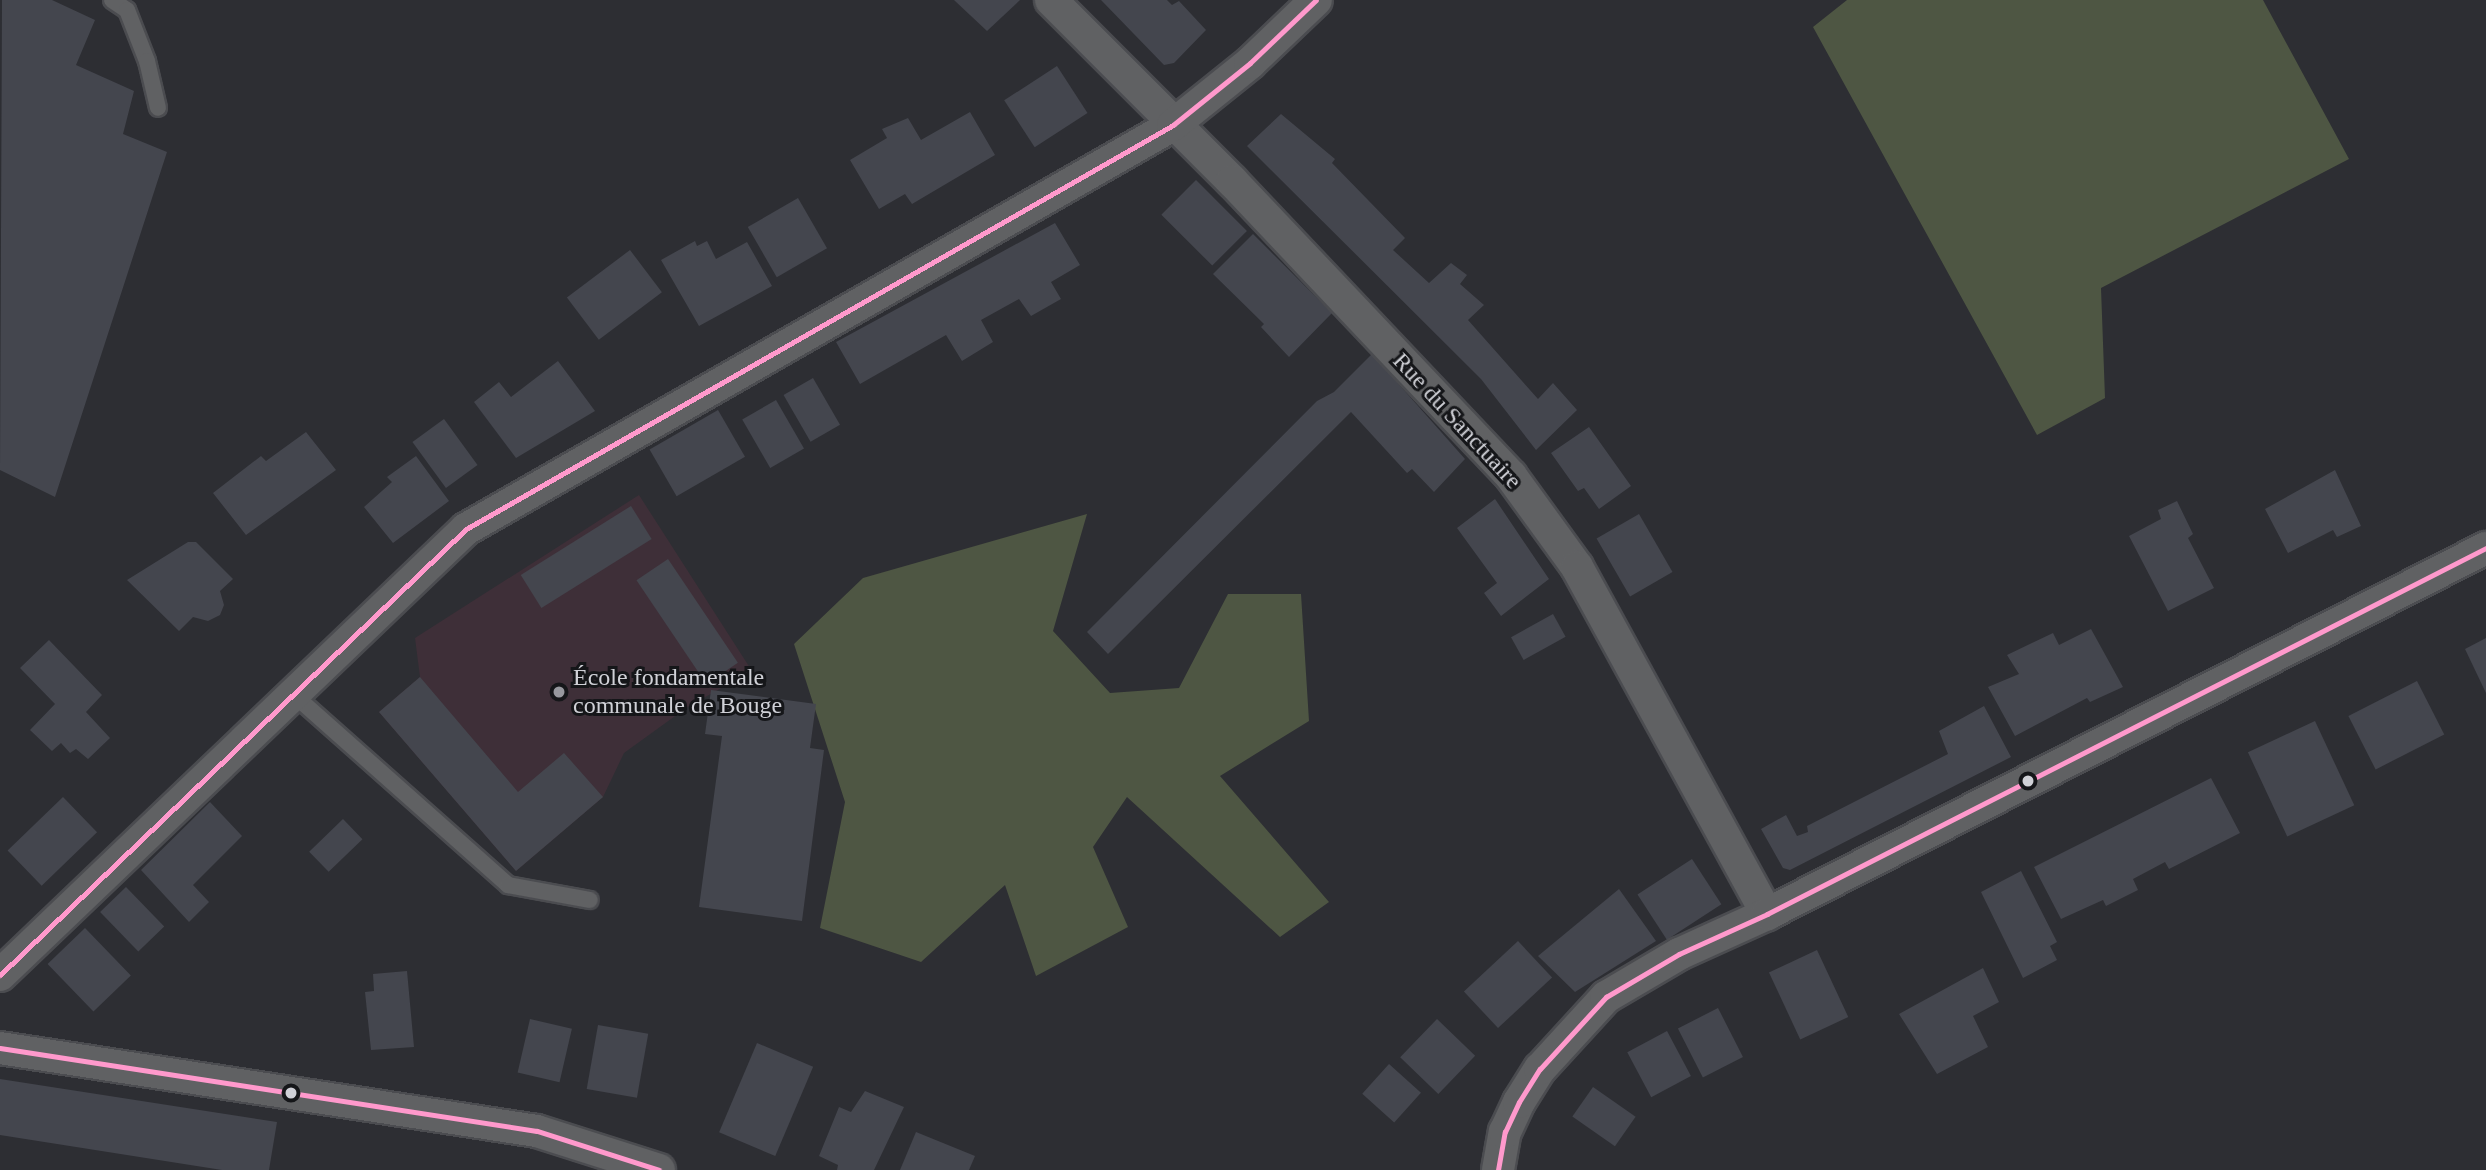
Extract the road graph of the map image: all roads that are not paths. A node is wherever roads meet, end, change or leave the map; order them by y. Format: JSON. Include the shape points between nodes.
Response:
{"nodes":[{"id":1,"x":112,"y":0,"type":"edge"},
{"id":2,"x":1051,"y":0,"type":"edge"},
{"id":3,"x":1316,"y":0,"type":"edge"},
{"id":4,"x":159,"y":108,"type":"dead end"},
{"id":5,"x":1174,"y":125,"type":"junction"},
{"id":6,"x":2486,"y":548,"type":"edge"},
{"id":7,"x":293,"y":694,"type":"junction"},
{"id":8,"x":590,"y":900,"type":"dead end"},
{"id":9,"x":1767,"y":914,"type":"junction"},
{"id":10,"x":0,"y":975,"type":"edge"},
{"id":11,"x":0,"y":1048,"type":"edge"},
{"id":12,"x":659,"y":1170,"type":"edge"},
{"id":13,"x":1498,"y":1170,"type":"edge"}],
"edges":[{"from":1,"to":4,"type":"lane","via":[[127,10],[148,61]]},
{"from":2,"to":5,"type":"street","name":"Rue du Sanctuaire"},
{"from":3,"to":5,"type":"street","via":[[1250,64]]},
{"from":5,"to":7,"type":"street","via":[[466,529]]},
{"from":5,"to":9,"type":"street","name":"Rue du Sanctuaire","via":[[1511,476],[1584,579]]},
{"from":6,"to":9,"type":"street"},
{"from":7,"to":8,"type":"lane","via":[[508,885]]},
{"from":7,"to":10,"type":"street"},
{"from":9,"to":13,"type":"street","via":[[1679,954],[1606,997],[1548,1060],[1519,1101],[1505,1132]]},
{"from":11,"to":12,"type":"street","via":[[537,1131]]}]}
